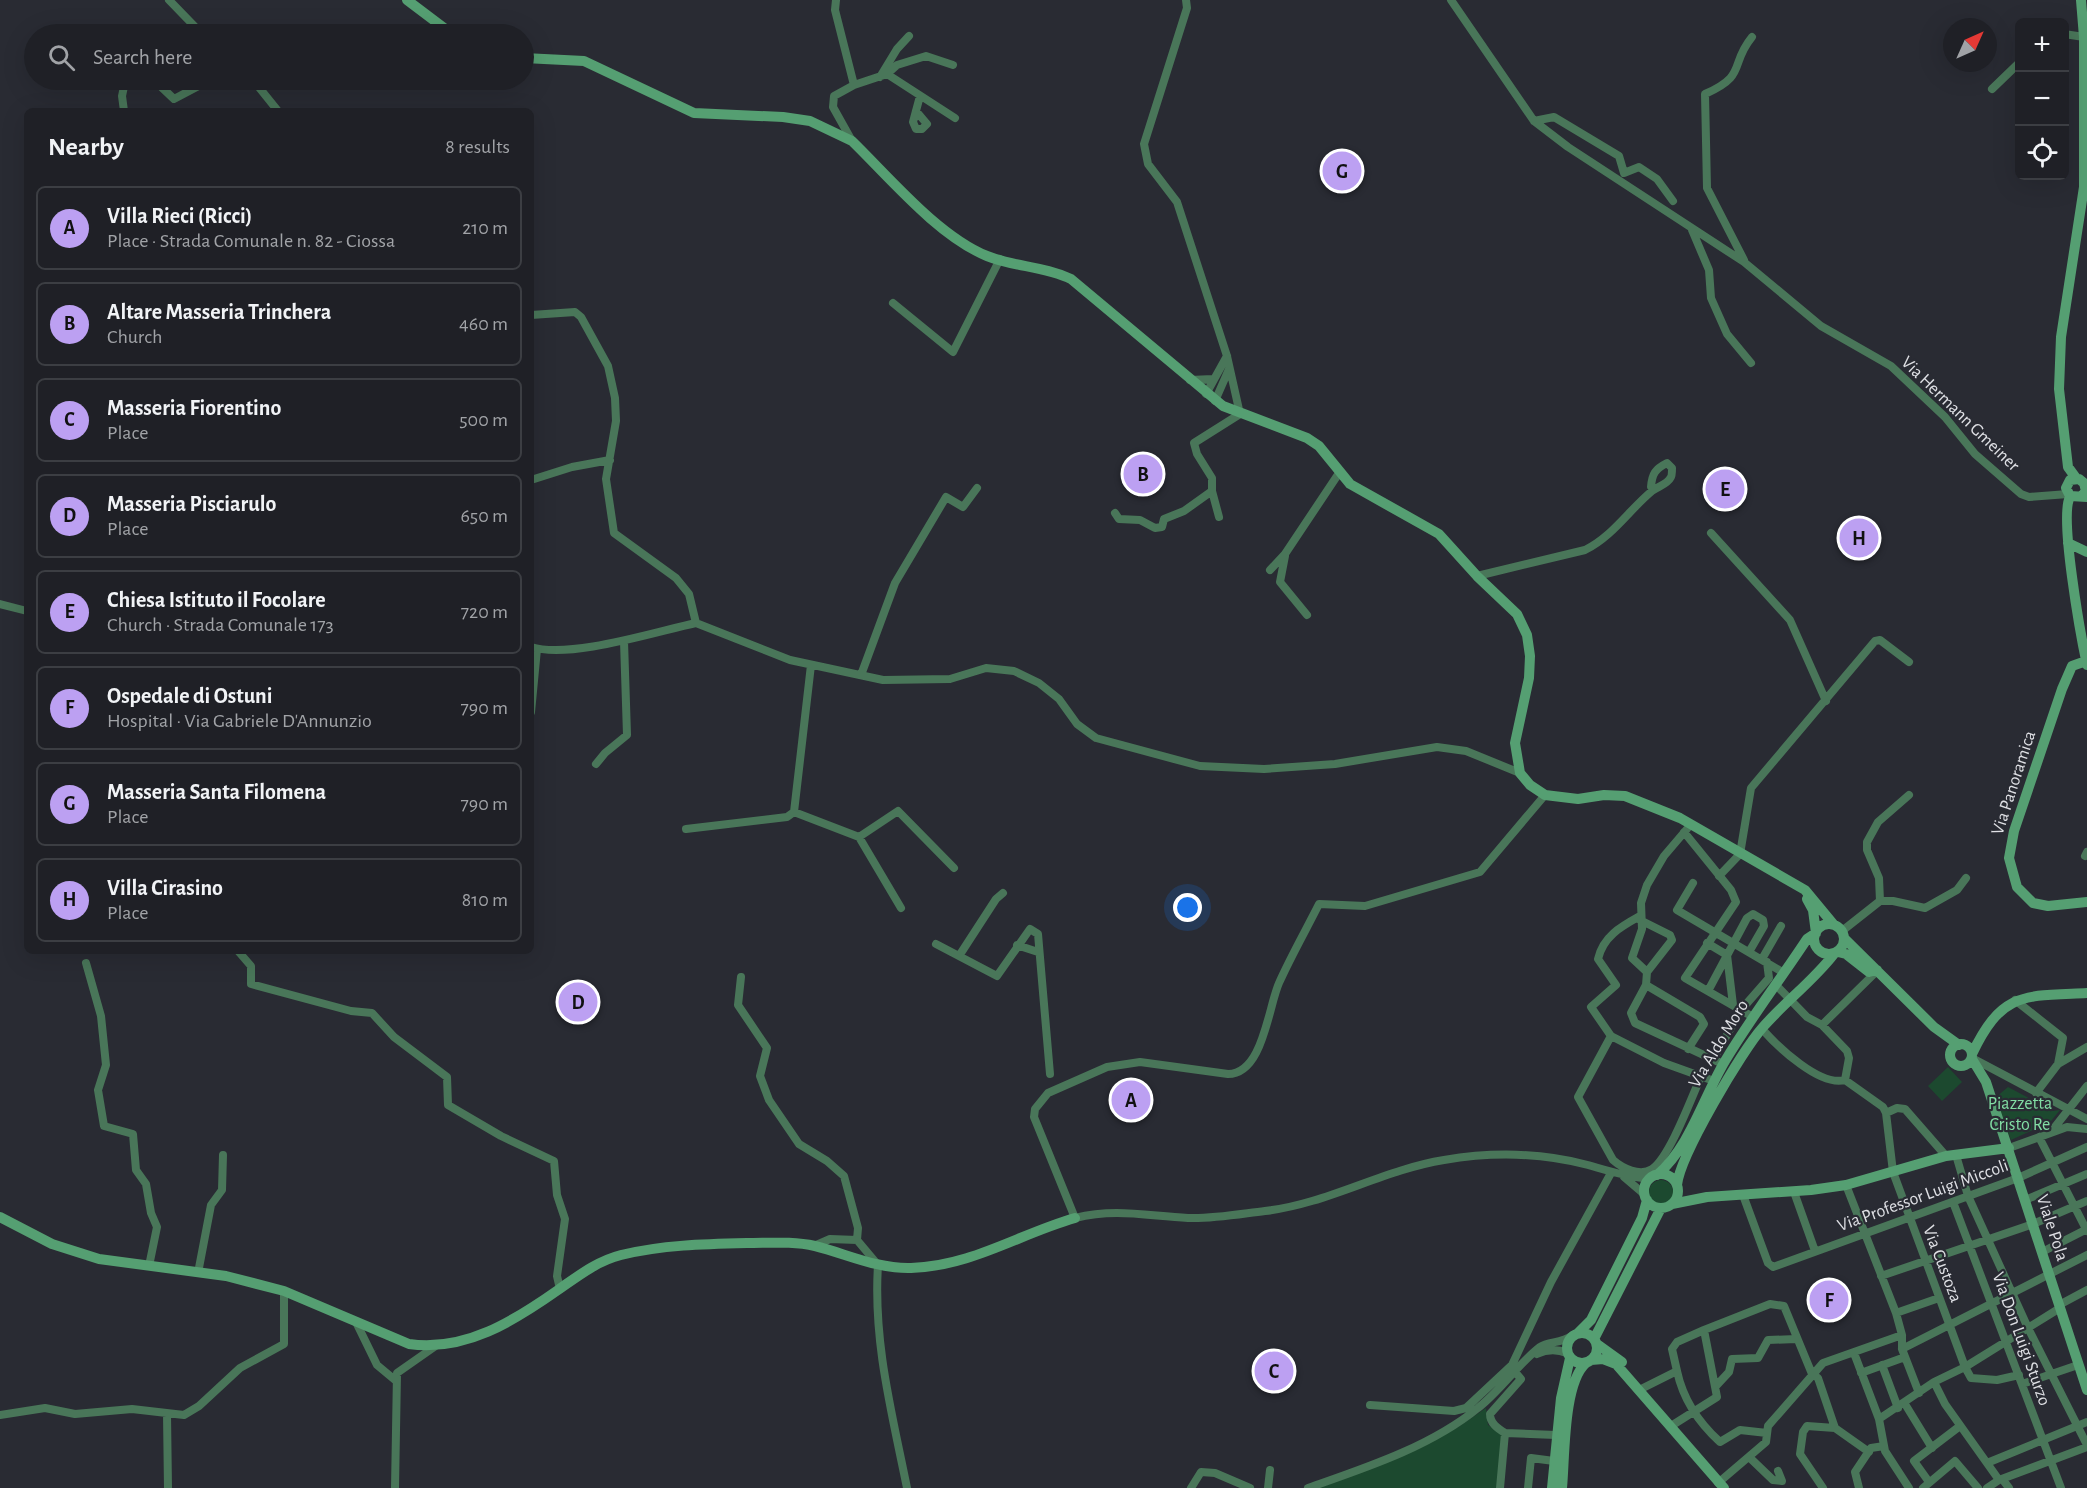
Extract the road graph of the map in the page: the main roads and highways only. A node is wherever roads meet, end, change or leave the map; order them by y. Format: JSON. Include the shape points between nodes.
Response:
{"nodes":[{"id":1,"x":407,"y":0,"type":"edge"},
{"id":2,"x":2081,"y":0,"type":"edge"},
{"id":3,"x":439,"y":24,"type":"edge"},
{"id":4,"x":534,"y":58,"type":"edge"},
{"id":5,"x":2077,"y":491,"type":"edge"},
{"id":6,"x":2068,"y":543,"type":"junction"},
{"id":7,"x":2087,"y":552,"type":"edge"},
{"id":8,"x":2086,"y":663,"type":"edge"},
{"id":9,"x":1794,"y":884,"type":"junction"},
{"id":10,"x":2087,"y":902,"type":"edge"},
{"id":11,"x":1840,"y":932,"type":"junction"},
{"id":12,"x":1816,"y":933,"type":"junction"},
{"id":13,"x":1836,"y":953,"type":"junction"},
{"id":14,"x":1877,"y":970,"type":"junction"},
{"id":15,"x":2087,"y":993,"type":"edge"},
{"id":16,"x":1934,"y":1027,"type":"junction"},
{"id":17,"x":1988,"y":1027,"type":"junction"},
{"id":18,"x":1960,"y":1044,"type":"junction"},
{"id":19,"x":1950,"y":1055,"type":"junction"},
{"id":20,"x":1970,"y":1059,"type":"junction"},
{"id":21,"x":2009,"y":1148,"type":"junction"},
{"id":22,"x":1653,"y":1177,"type":"junction"},
{"id":23,"x":1677,"y":1185,"type":"junction"},
{"id":24,"x":1646,"y":1197,"type":"junction"},
{"id":25,"x":1707,"y":1197,"type":"junction"},
{"id":26,"x":1672,"y":1204,"type":"junction"},
{"id":27,"x":1661,"y":1208,"type":"junction"},
{"id":28,"x":0,"y":1217,"type":"edge"},
{"id":29,"x":1075,"y":1218,"type":"road end"},
{"id":30,"x":1576,"y":1334,"type":"junction"},
{"id":31,"x":1595,"y":1341,"type":"junction"},
{"id":32,"x":1569,"y":1355,"type":"junction"},
{"id":33,"x":1588,"y":1361,"type":"junction"},
{"id":34,"x":2083,"y":1371,"type":"edge"},
{"id":35,"x":1641,"y":1389,"type":"junction"},
{"id":36,"x":2087,"y":1389,"type":"edge"},
{"id":37,"x":1721,"y":1486,"type":"edge"},
{"id":38,"x":1552,"y":1488,"type":"edge"},
{"id":39,"x":1562,"y":1488,"type":"edge"}],
"edges":[{"from":1,"to":3,"type":"main road"},
{"from":2,"to":5,"type":"main road","via":[[2084,187],[2060,346],[2059,389],[2064,447]]},
{"from":4,"to":9,"type":"main road","via":[[584,60],[694,113],[810,121],[852,141],[947,233],[968,248],[1053,270],[1071,279],[1211,398],[1240,414],[1307,438],[1350,484],[1439,534],[1517,614],[1527,635],[1529,678],[1515,743],[1520,773],[1530,785],[1545,795],[1578,799],[1625,796],[1645,802]]},
{"from":5,"to":6,"type":"main road","via":[[2066,514]]},
{"from":6,"to":7,"type":"main road"},
{"from":6,"to":8,"type":"main road"},
{"from":8,"to":10,"type":"main road","name":"Via Panoramica","via":[[2072,666],[2062,689],[2014,831],[2009,858],[2017,887],[2034,903],[2048,906]]},
{"from":9,"to":11,"type":"main road","via":[[1805,890]]},
{"from":9,"to":12,"type":"main road","via":[[1813,910]]},
{"from":11,"to":12,"type":"main road","via":[[1821,926]]},
{"from":11,"to":13,"type":"main road"},
{"from":11,"to":14,"type":"main road"},
{"from":12,"to":13,"type":"main road","via":[[1816,948],[1824,954]]},
{"from":12,"to":22,"type":"main road","name":"Via Aldo Moro","via":[[1807,939],[1719,1061],[1714,1081],[1680,1135],[1675,1158]]},
{"from":13,"to":14,"type":"main road","via":[[1846,954],[1869,972]]},
{"from":13,"to":23,"type":"main road","name":"Via Aldo Moro","via":[[1762,1029],[1698,1134]]},
{"from":14,"to":16,"type":"main road"},
{"from":15,"to":17,"type":"main road","via":[[2026,996],[2006,1005]]},
{"from":16,"to":18,"type":"main road"},
{"from":16,"to":19,"type":"main road"},
{"from":17,"to":18,"type":"main road","via":[[1969,1043]]},
{"from":17,"to":20,"type":"main road"},
{"from":18,"to":19,"type":"main road"},
{"from":18,"to":20,"type":"main road","via":[[1969,1047]]},
{"from":19,"to":20,"type":"main road","via":[[1953,1062]]},
{"from":20,"to":21,"type":"main road","name":"Viale Pola","via":[[1987,1090]]},
{"from":21,"to":25,"type":"main road","via":[[1951,1156],[1846,1185]]},
{"from":21,"to":34,"type":"main road","name":"Viale Pola"},
{"from":22,"to":23,"type":"main road","via":[[1666,1175]]},
{"from":22,"to":24,"type":"main road"},
{"from":23,"to":25,"type":"main road"},
{"from":23,"to":26,"type":"main road","via":[[1678,1196]]},
{"from":24,"to":27,"type":"main road"},
{"from":24,"to":30,"type":"main road","via":[[1642,1218],[1591,1320]]},
{"from":25,"to":26,"type":"main road"},
{"from":26,"to":27,"type":"main road"},
{"from":27,"to":31,"type":"main road"},
{"from":28,"to":29,"type":"main road","via":[[52,1244],[99,1259],[225,1276],[284,1291],[409,1344],[437,1345],[479,1337],[532,1308],[593,1266],[639,1250],[691,1244],[790,1242],[878,1265],[934,1267],[1000,1249]]},
{"from":30,"to":31,"type":"main road","via":[[1587,1333]]},
{"from":30,"to":32,"type":"main road","via":[[1567,1343]]},
{"from":31,"to":33,"type":"main road","via":[[1596,1353]]},
{"from":31,"to":35,"type":"main road","via":[[1617,1357]]},
{"from":32,"to":33,"type":"main road","via":[[1577,1363]]},
{"from":32,"to":38,"type":"main road"},
{"from":33,"to":35,"type":"main road","via":[[1603,1359],[1616,1364]]},
{"from":33,"to":39,"type":"main road","via":[[1576,1376],[1571,1394]]},
{"from":34,"to":36,"type":"main road","name":"Viale Pola"},
{"from":35,"to":37,"type":"main road","via":[[1665,1413]]}]}
